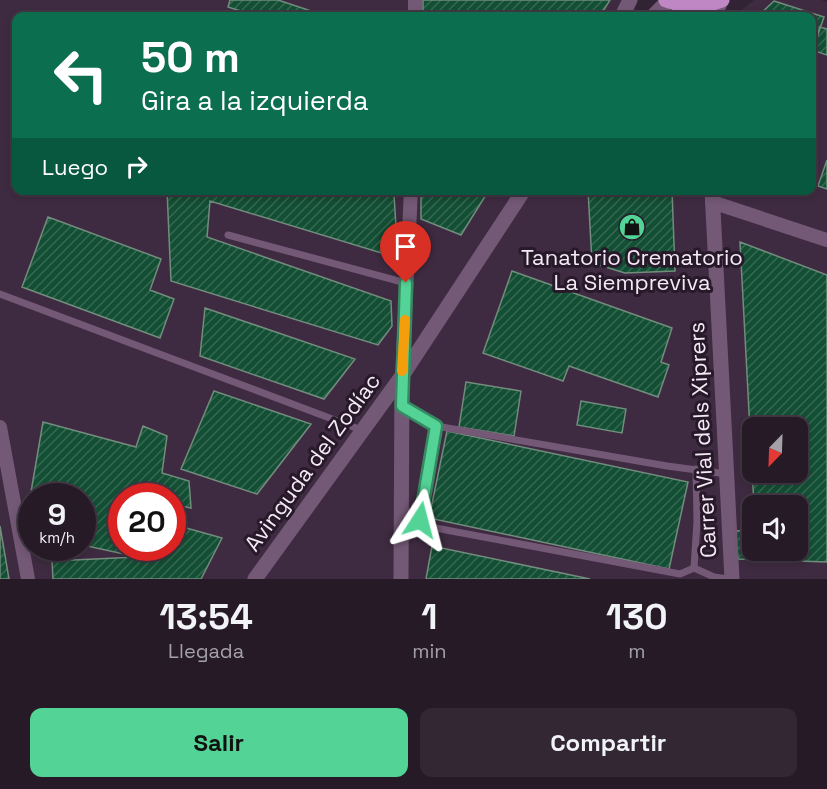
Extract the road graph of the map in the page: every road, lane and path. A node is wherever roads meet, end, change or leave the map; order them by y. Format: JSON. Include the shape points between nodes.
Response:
{"nodes":[{"id":1,"x":667,"y":0,"type":"edge"},
{"id":2,"x":722,"y":0,"type":"edge"},
{"id":3,"x":691,"y":11,"type":"edge"},
{"id":4,"x":656,"y":12,"type":"edge"},
{"id":5,"x":411,"y":195,"type":"edge"},
{"id":6,"x":521,"y":195,"type":"edge"},
{"id":7,"x":712,"y":196,"type":"edge"},
{"id":8,"x":228,"y":235,"type":"dead end"},
{"id":9,"x":827,"y":240,"type":"edge"},
{"id":10,"x":406,"y":283,"type":"junction"},
{"id":11,"x":0,"y":294,"type":"edge"},
{"id":12,"x":402,"y":376,"type":"junction"},
{"id":13,"x":402,"y":406,"type":"junction"},
{"id":14,"x":436,"y":426,"type":"junction"},
{"id":15,"x":0,"y":428,"type":"edge"},
{"id":16,"x":364,"y":431,"type":"junction"},
{"id":17,"x":1,"y":443,"type":"edge"},
{"id":18,"x":696,"y":469,"type":"junction"},
{"id":19,"x":727,"y":474,"type":"junction"},
{"id":20,"x":694,"y":568,"type":"junction"},
{"id":21,"x":28,"y":579,"type":"edge"},
{"id":22,"x":255,"y":579,"type":"edge"},
{"id":23,"x":401,"y":579,"type":"edge"},
{"id":24,"x":730,"y":579,"type":"edge"}],
"edges":[{"from":1,"to":3,"type":"main road"},
{"from":1,"to":4,"type":"street"},
{"from":2,"to":3,"type":"main road"},
{"from":5,"to":10,"type":"street"},
{"from":6,"to":12,"type":"street","name":"Avinguda del Zodíac"},
{"from":7,"to":9,"type":"street"},
{"from":7,"to":19,"type":"street","name":"Carrer Vial dels Xiprers"},
{"from":8,"to":10,"type":"lane"},
{"from":10,"to":12,"type":"street"},
{"from":11,"to":16,"type":"lane"},
{"from":12,"to":13,"type":"street"},
{"from":12,"to":16,"type":"street","name":"Avinguda del Zodíac"},
{"from":13,"to":14,"type":"lane"},
{"from":13,"to":23,"type":"street"},
{"from":14,"to":18,"type":"lane"},
{"from":14,"to":20,"type":"lane","via":[[420,520],[430,526],[680,574]]},
{"from":15,"to":17,"type":"street"},
{"from":16,"to":22,"type":"street","name":"Avinguda del Zodíac"},
{"from":17,"to":21,"type":"street"},
{"from":18,"to":19,"type":"lane"},
{"from":18,"to":20,"type":"lane"},
{"from":19,"to":24,"type":"street","name":"Carrer Vial dels Xiprers"},
{"from":20,"to":24,"type":"lane"}]}
